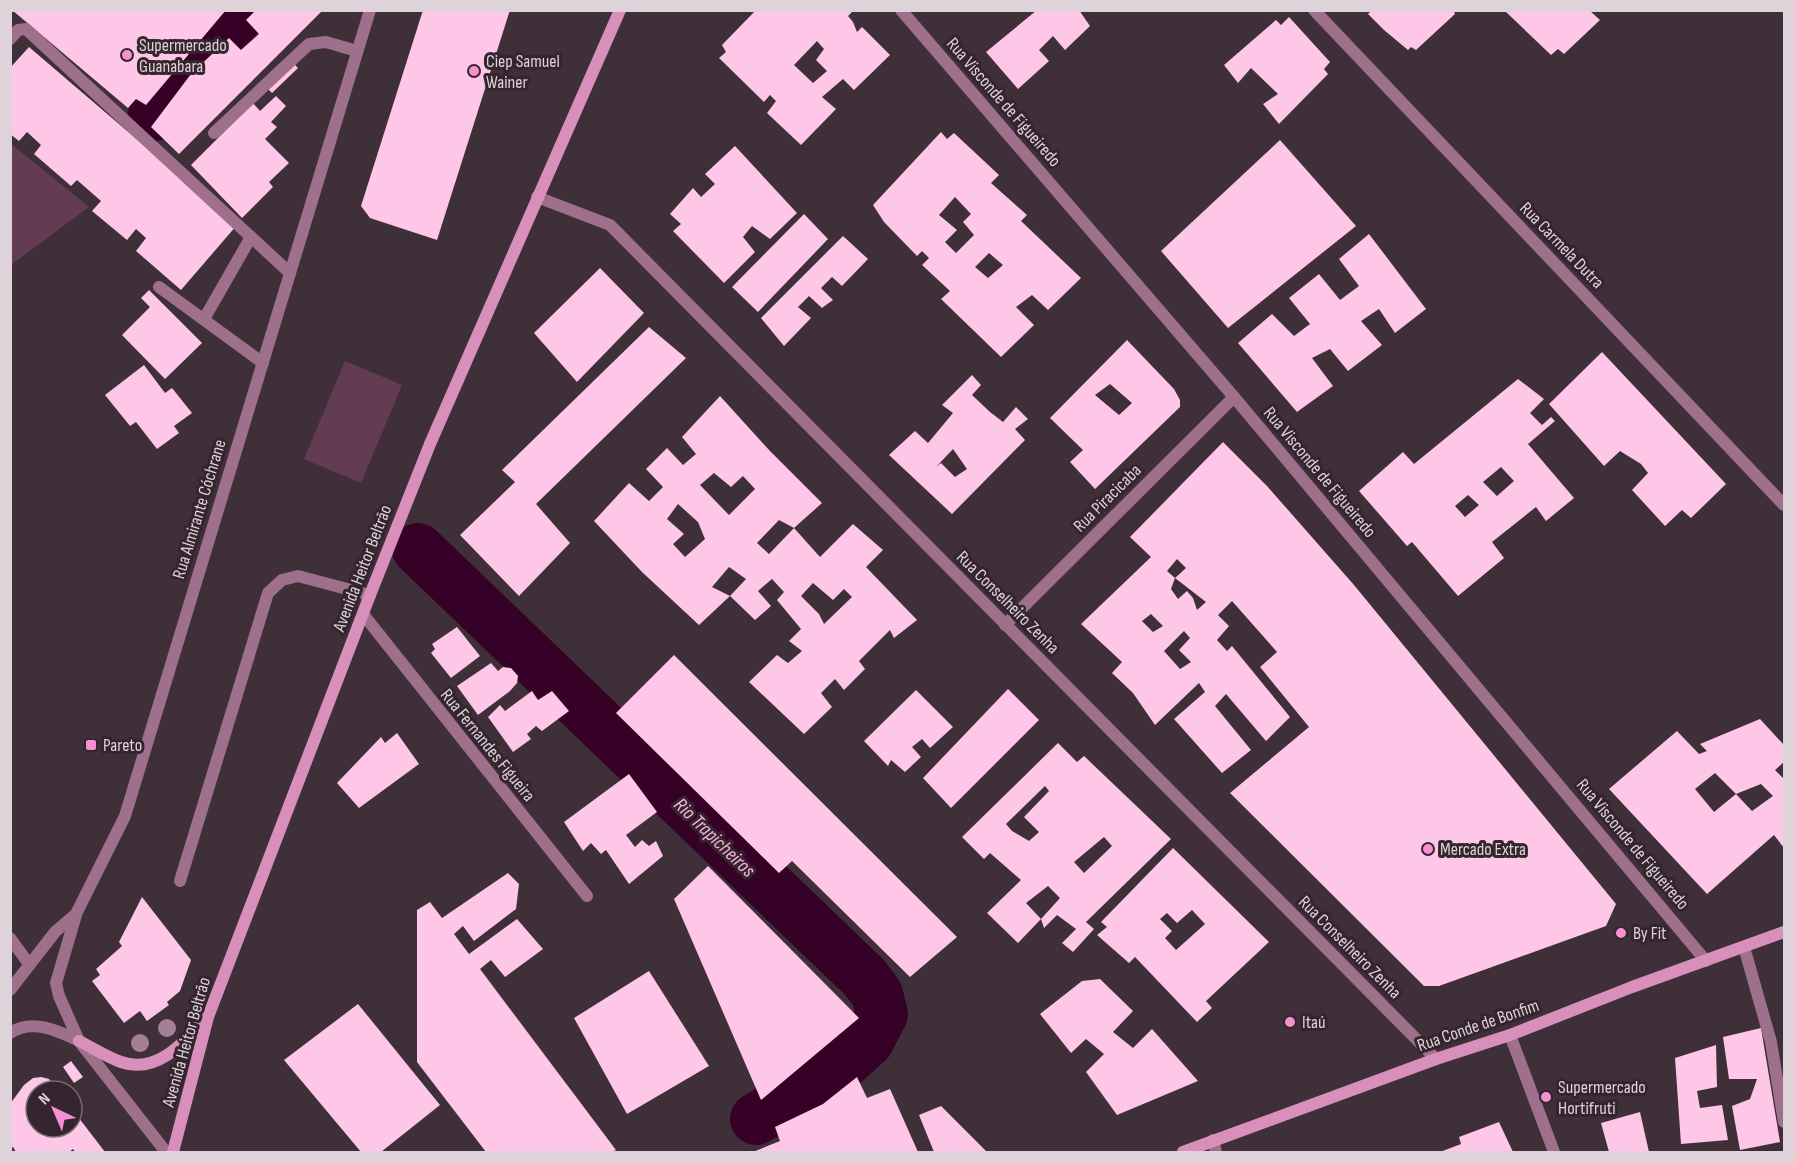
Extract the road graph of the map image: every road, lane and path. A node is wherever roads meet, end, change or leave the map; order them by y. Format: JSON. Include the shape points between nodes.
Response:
{"nodes":[{"id":1,"x":370,"y":10,"type":"edge"},
{"id":2,"x":620,"y":10,"type":"edge"},
{"id":3,"x":901,"y":10,"type":"edge"},
{"id":4,"x":1314,"y":10,"type":"edge"},
{"id":5,"x":10,"y":39,"type":"edge"},
{"id":6,"x":357,"y":51,"type":"junction"},
{"id":7,"x":214,"y":133,"type":"dead end"},
{"id":8,"x":537,"y":197,"type":"junction"},
{"id":9,"x":251,"y":237,"type":"junction"},
{"id":10,"x":290,"y":273,"type":"junction"},
{"id":11,"x":159,"y":287,"type":"dead end"},
{"id":12,"x":204,"y":319,"type":"junction"},
{"id":13,"x":263,"y":363,"type":"junction"},
{"id":14,"x":1234,"y":397,"type":"junction"},
{"id":15,"x":1785,"y":505,"type":"edge"},
{"id":16,"x":370,"y":595,"type":"junction"},
{"id":17,"x":363,"y":614,"type":"junction"},
{"id":18,"x":1005,"y":625,"type":"junction"},
{"id":19,"x":180,"y":881,"type":"dead end"},
{"id":20,"x":587,"y":897,"type":"dead end"},
{"id":21,"x":76,"y":914,"type":"junction"},
{"id":22,"x":1785,"y":932,"type":"edge"},
{"id":23,"x":10,"y":939,"type":"edge"},
{"id":24,"x":1744,"y":947,"type":"junction"},
{"id":25,"x":1706,"y":961,"type":"junction"},
{"id":26,"x":29,"y":964,"type":"junction"},
{"id":27,"x":10,"y":990,"type":"edge"},
{"id":28,"x":208,"y":1017,"type":"junction"},
{"id":29,"x":10,"y":1033,"type":"edge"},
{"id":30,"x":1510,"y":1035,"type":"junction"},
{"id":31,"x":79,"y":1041,"type":"junction"},
{"id":32,"x":1436,"y":1059,"type":"junction"},
{"id":33,"x":1785,"y":1122,"type":"edge"},
{"id":34,"x":1213,"y":1140,"type":"junction"},
{"id":35,"x":166,"y":1152,"type":"edge"},
{"id":36,"x":173,"y":1152,"type":"edge"},
{"id":37,"x":1182,"y":1152,"type":"edge"},
{"id":38,"x":1216,"y":1152,"type":"edge"},
{"id":39,"x":1554,"y":1152,"type":"edge"}],
"edges":[{"from":1,"to":6,"type":"street","name":"Rua Almirante Cóchrane"},
{"from":2,"to":8,"type":"main road","name":"Avenida Heitor Beltrão"},
{"from":3,"to":14,"type":"street","name":"Rua Visconde de Figueiredo"},
{"from":4,"to":15,"type":"street","name":"Rua Carmela Dutra"},
{"from":5,"to":9,"type":"street","via":[[18,30],[26,29]]},
{"from":6,"to":7,"type":"street","via":[[326,42],[309,44]]},
{"from":6,"to":10,"type":"street","name":"Rua Almirante Cóchrane"},
{"from":8,"to":16,"type":"main road","name":"Avenida Heitor Beltrão","via":[[430,444]]},
{"from":8,"to":18,"type":"street","name":"Rua Conselheiro Zenha","via":[[610,225]]},
{"from":9,"to":10,"type":"street"},
{"from":9,"to":12,"type":"street"},
{"from":10,"to":13,"type":"street","name":"Rua Almirante Cóchrane"},
{"from":11,"to":12,"type":"street"},
{"from":12,"to":13,"type":"street"},
{"from":13,"to":21,"type":"street","name":"Rua Almirante Cóchrane","via":[[125,816]]},
{"from":14,"to":18,"type":"street","name":"Rua Piracicaba"},
{"from":14,"to":25,"type":"street","name":"Rua Visconde de Figueiredo"},
{"from":16,"to":17,"type":"main road","name":"Avenida Heitor Beltrão"},
{"from":16,"to":19,"type":"street","via":[[298,576],[282,580],[268,594]]},
{"from":17,"to":20,"type":"street","name":"Rua Fernandes Figueira"},
{"from":17,"to":28,"type":"main road","name":"Avenida Heitor Beltrão"},
{"from":18,"to":32,"type":"street","name":"Rua Conselheiro Zenha"},
{"from":21,"to":26,"type":"street","name":"Rua Almirante Cóchrane"},
{"from":21,"to":31,"type":"street","via":[[56,983]]},
{"from":22,"to":24,"type":"main road","name":"Rua Conde de Bonfim"},
{"from":23,"to":26,"type":"street"},
{"from":24,"to":25,"type":"main road","name":"Rua Conde de Bonfim"},
{"from":24,"to":33,"type":"street","via":[[1771,1042]]},
{"from":25,"to":30,"type":"main road","name":"Rua Conde de Bonfim"},
{"from":26,"to":27,"type":"street","name":"Rua Almirante Cóchrane"},
{"from":28,"to":31,"type":"main road","via":[[170,1054],[136,1065],[121,1062]]},
{"from":28,"to":36,"type":"main road","name":"Avenida Heitor Beltrão"},
{"from":29,"to":31,"type":"street","via":[[17,1028],[36,1026],[58,1030]]},
{"from":30,"to":32,"type":"main road","name":"Rua Conde de Bonfim"},
{"from":30,"to":39,"type":"street"},
{"from":31,"to":35,"type":"street"},
{"from":32,"to":34,"type":"main road","name":"Rua Conde de Bonfim"},
{"from":34,"to":37,"type":"main road","name":"Rua Conde de Bonfim"},
{"from":34,"to":38,"type":"street"}]}
